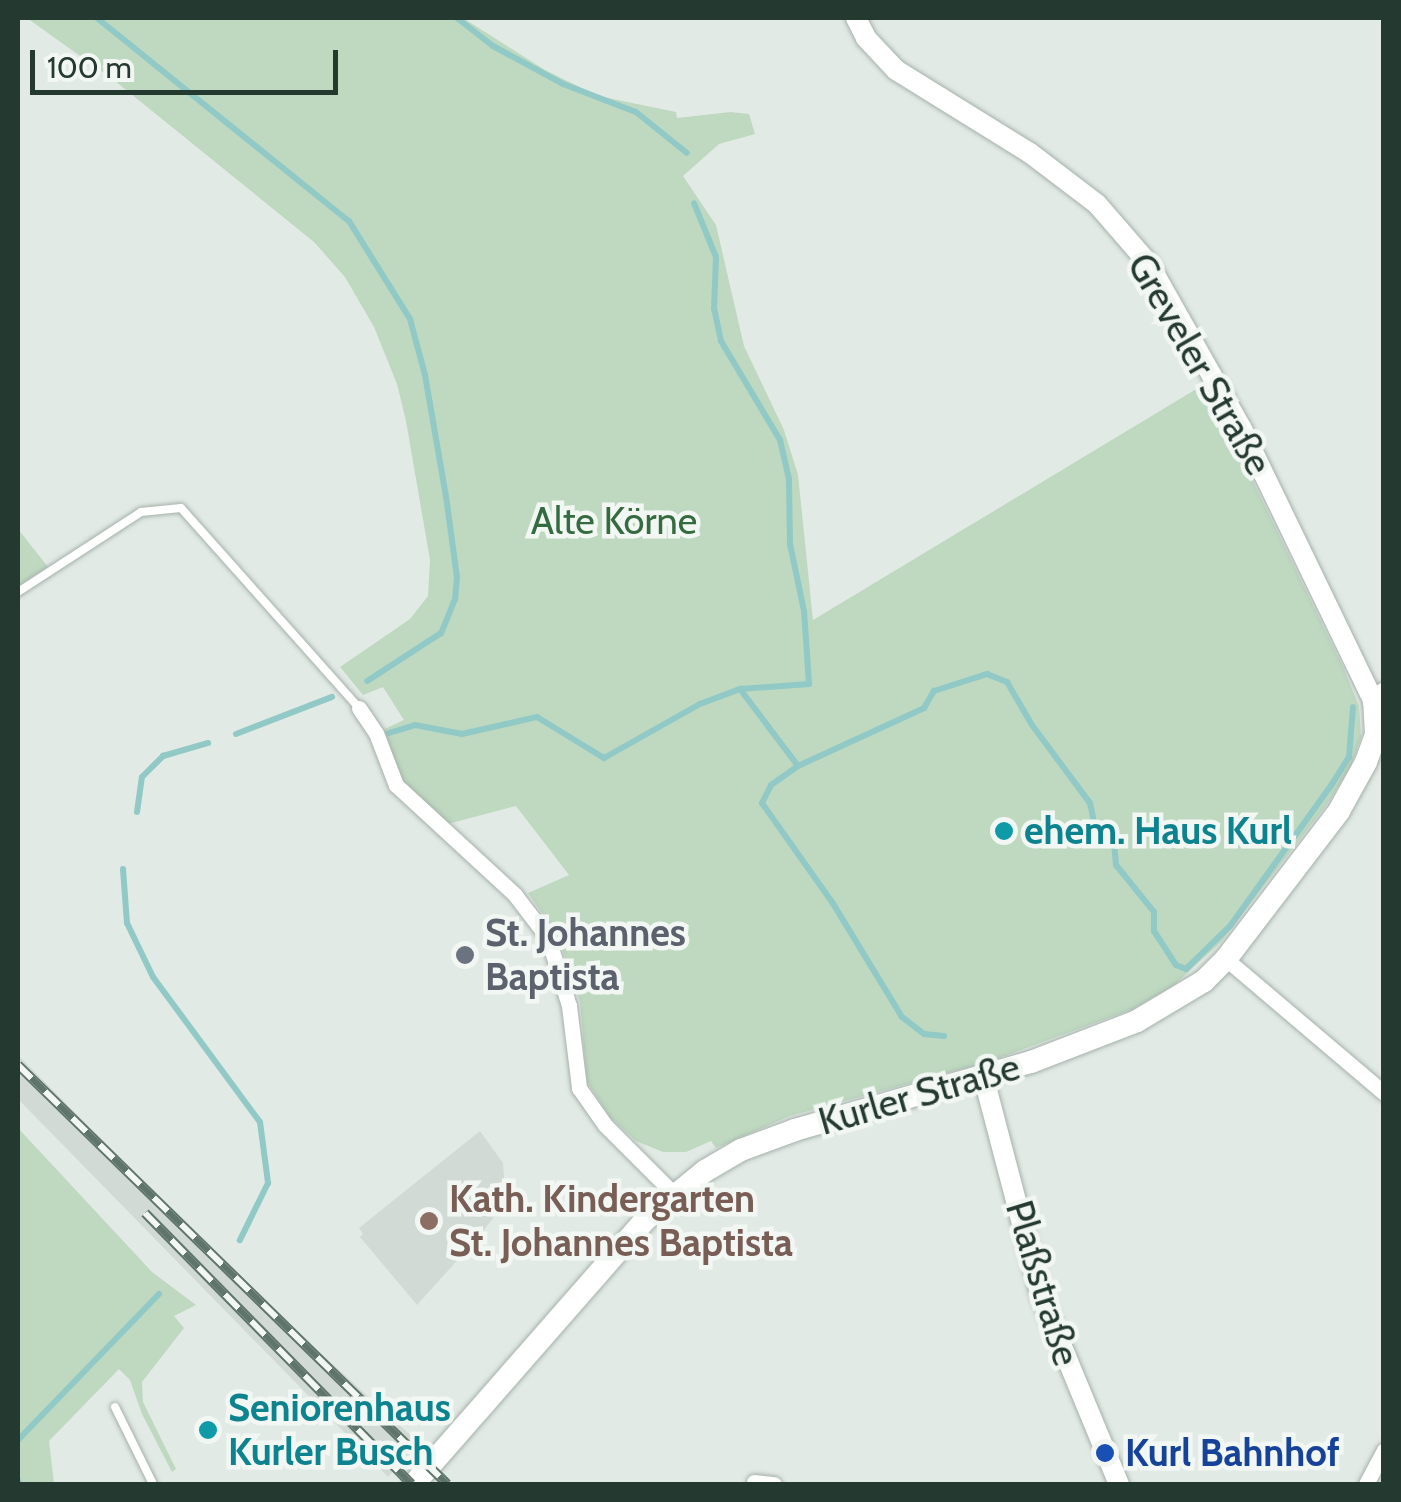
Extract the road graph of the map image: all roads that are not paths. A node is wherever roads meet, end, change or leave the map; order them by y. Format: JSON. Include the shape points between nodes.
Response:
{"nodes":[{"id":1,"x":856,"y":18,"type":"edge"},
{"id":2,"x":18,"y":592,"type":"edge"},
{"id":3,"x":1379,"y":698,"type":"edge"},
{"id":4,"x":359,"y":708,"type":"joint"},
{"id":5,"x":1226,"y":959,"type":"junction"},
{"id":6,"x":983,"y":1076,"type":"junction"},
{"id":7,"x":1384,"y":1093,"type":"edge"},
{"id":8,"x":673,"y":1193,"type":"junction"},
{"id":9,"x":116,"y":1407,"type":"dead end"},
{"id":10,"x":1384,"y":1450,"type":"edge"},
{"id":11,"x":754,"y":1482,"type":"dead end"},
{"id":12,"x":153,"y":1484,"type":"edge"},
{"id":13,"x":414,"y":1484,"type":"edge"},
{"id":14,"x":774,"y":1484,"type":"edge"},
{"id":15,"x":1119,"y":1484,"type":"edge"},
{"id":16,"x":1366,"y":1484,"type":"edge"}],
"edges":[{"from":1,"to":3,"type":"street","name":"Greveler Straße","via":[[896,70],[1030,153],[1097,204],[1148,264],[1242,429]]},
{"from":2,"to":4,"type":"lane","via":[[140,512],[180,508]]},
{"from":3,"to":5,"type":"main road","name":"Kurler Straße","via":[[1376,735],[1359,779]]},
{"from":4,"to":8,"type":"street","via":[[396,785],[515,895],[548,938],[569,1006],[579,1088]]},
{"from":5,"to":6,"type":"main road","name":"Kurler Straße","via":[[1178,1000],[1137,1021]]},
{"from":5,"to":7,"type":"street"},
{"from":6,"to":8,"type":"main road","name":"Kurler Straße","via":[[741,1150]]},
{"from":6,"to":15,"type":"street","name":"Plaßstraße","via":[[1040,1296]]},
{"from":8,"to":13,"type":"main road","name":"Kurler Straße"},
{"from":9,"to":12,"type":"lane"},
{"from":10,"to":16,"type":"street"},
{"from":11,"to":14,"type":"street"}]}
